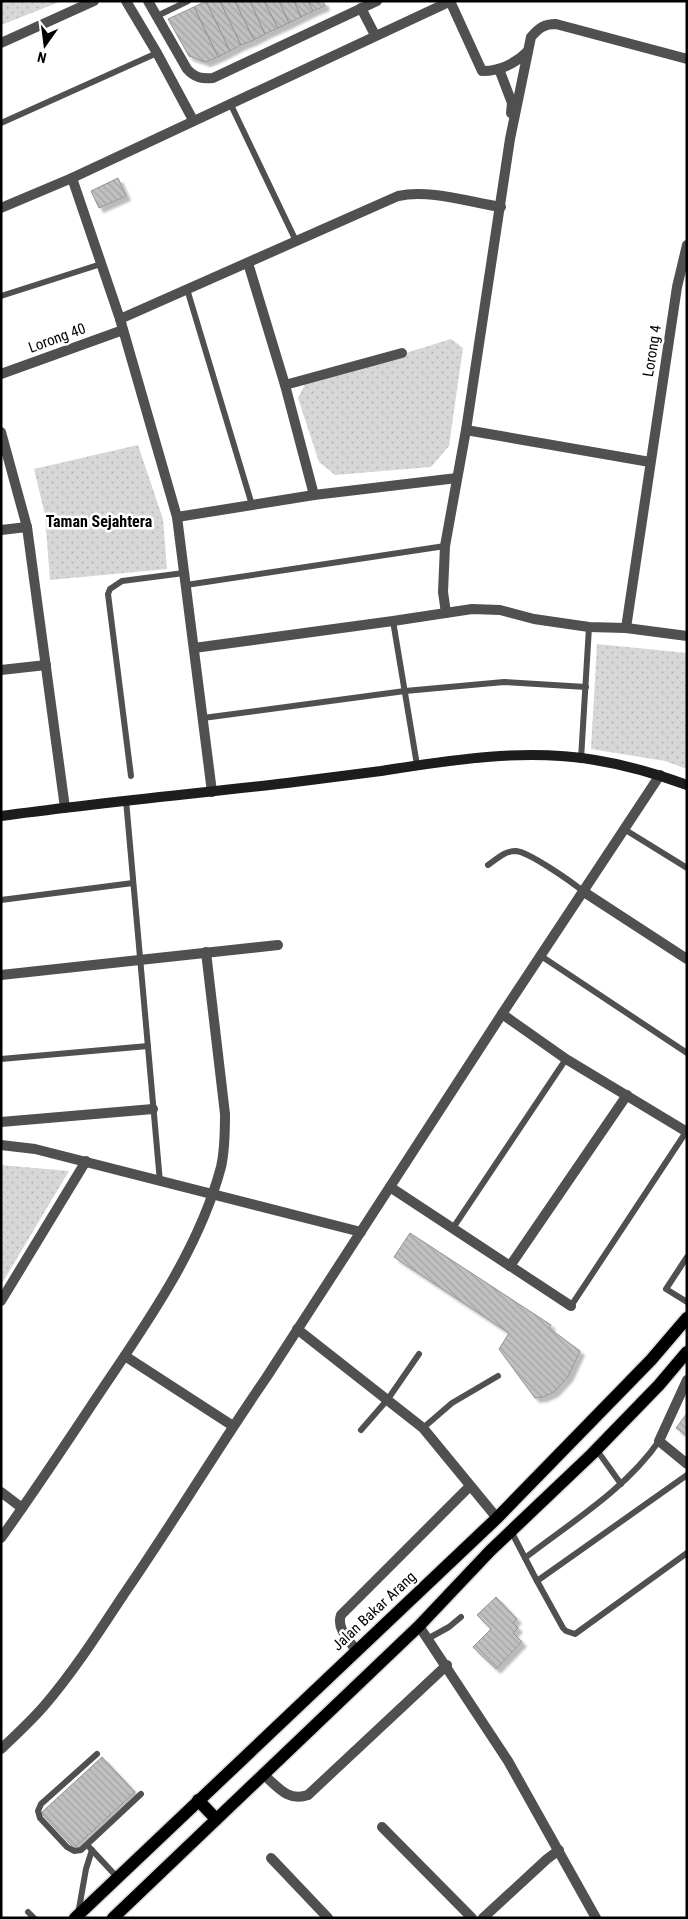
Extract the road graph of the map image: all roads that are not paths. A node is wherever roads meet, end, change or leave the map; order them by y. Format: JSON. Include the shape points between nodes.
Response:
{"nodes":[{"id":1,"x":94,"y":1,"type":"edge"},
{"id":2,"x":126,"y":1,"type":"edge"},
{"id":3,"x":148,"y":1,"type":"edge"},
{"id":4,"x":188,"y":1,"type":"edge"},
{"id":5,"x":377,"y":1,"type":"edge"},
{"id":6,"x":451,"y":1,"type":"edge"},
{"id":7,"x":359,"y":5,"type":"edge"},
{"id":8,"x":157,"y":16,"type":"junction"},
{"id":9,"x":375,"y":35,"type":"junction"},
{"id":10,"x":1,"y":43,"type":"edge"},
{"id":11,"x":528,"y":51,"type":"junction"},
{"id":12,"x":157,"y":52,"type":"junction"},
{"id":13,"x":687,"y":59,"type":"edge"},
{"id":14,"x":499,"y":69,"type":"junction"},
{"id":15,"x":230,"y":103,"type":"junction"},
{"id":16,"x":193,"y":120,"type":"junction"},
{"id":17,"x":1,"y":123,"type":"edge"},
{"id":18,"x":510,"y":139,"type":"junction"},
{"id":19,"x":72,"y":178,"type":"junction"},
{"id":20,"x":501,"y":207,"type":"junction"},
{"id":21,"x":1,"y":208,"type":"edge"},
{"id":22,"x":296,"y":241,"type":"junction"},
{"id":23,"x":687,"y":245,"type":"edge"},
{"id":24,"x":248,"y":263,"type":"junction"},
{"id":25,"x":101,"y":264,"type":"junction"},
{"id":26,"x":187,"y":289,"type":"junction"},
{"id":27,"x":1,"y":296,"type":"edge"},
{"id":28,"x":120,"y":319,"type":"junction"},
{"id":29,"x":123,"y":330,"type":"junction"},
{"id":30,"x":402,"y":354,"type":"dead end"},
{"id":31,"x":1,"y":374,"type":"edge"},
{"id":32,"x":285,"y":385,"type":"junction"},
{"id":33,"x":466,"y":430,"type":"junction"},
{"id":34,"x":1,"y":432,"type":"edge"},
{"id":35,"x":650,"y":462,"type":"junction"},
{"id":36,"x":457,"y":478,"type":"junction"},
{"id":37,"x":314,"y":495,"type":"junction"},
{"id":38,"x":252,"y":505,"type":"junction"},
{"id":39,"x":177,"y":517,"type":"junction"},
{"id":40,"x":27,"y":527,"type":"junction"},
{"id":41,"x":1,"y":530,"type":"edge"},
{"id":42,"x":445,"y":546,"type":"junction"},
{"id":43,"x":184,"y":573,"type":"junction"},
{"id":44,"x":186,"y":585,"type":"junction"},
{"id":45,"x":446,"y":613,"type":"junction"},
{"id":46,"x":393,"y":621,"type":"junction"},
{"id":47,"x":588,"y":627,"type":"junction"},
{"id":48,"x":626,"y":628,"type":"junction"},
{"id":49,"x":687,"y":636,"type":"edge"},
{"id":50,"x":194,"y":648,"type":"junction"},
{"id":51,"x":46,"y":665,"type":"junction"},
{"id":52,"x":1,"y":670,"type":"edge"},
{"id":53,"x":586,"y":687,"type":"junction"},
{"id":54,"x":405,"y":691,"type":"junction"},
{"id":55,"x":203,"y":718,"type":"junction"},
{"id":56,"x":581,"y":759,"type":"junction"},
{"id":57,"x":417,"y":765,"type":"junction"},
{"id":58,"x":660,"y":775,"type":"junction"},
{"id":59,"x":132,"y":776,"type":"dead end"},
{"id":60,"x":687,"y":784,"type":"edge"},
{"id":61,"x":212,"y":792,"type":"junction"},
{"id":62,"x":126,"y":800,"type":"junction"},
{"id":63,"x":65,"y":808,"type":"junction"},
{"id":64,"x":1,"y":816,"type":"edge"},
{"id":65,"x":624,"y":829,"type":"junction"},
{"id":66,"x":488,"y":865,"type":"dead end"},
{"id":67,"x":687,"y":868,"type":"edge"},
{"id":68,"x":133,"y":883,"type":"junction"},
{"id":69,"x":584,"y":892,"type":"junction"},
{"id":70,"x":1,"y":900,"type":"edge"},
{"id":71,"x":278,"y":945,"type":"dead end"},
{"id":72,"x":206,"y":952,"type":"junction"},
{"id":73,"x":541,"y":956,"type":"junction"},
{"id":74,"x":687,"y":959,"type":"edge"},
{"id":75,"x":140,"y":960,"type":"junction"},
{"id":76,"x":1,"y":975,"type":"edge"},
{"id":77,"x":502,"y":1014,"type":"junction"},
{"id":78,"x":148,"y":1046,"type":"junction"},
{"id":79,"x":687,"y":1052,"type":"edge"},
{"id":80,"x":1,"y":1059,"type":"edge"},
{"id":81,"x":566,"y":1059,"type":"junction"},
{"id":82,"x":628,"y":1095,"type":"junction"},
{"id":83,"x":153,"y":1109,"type":"junction"},
{"id":84,"x":1,"y":1122,"type":"edge"},
{"id":85,"x":687,"y":1132,"type":"edge"},
{"id":86,"x":1,"y":1145,"type":"edge"},
{"id":87,"x":86,"y":1161,"type":"junction"},
{"id":88,"x":160,"y":1182,"type":"junction"},
{"id":89,"x":390,"y":1187,"type":"junction"},
{"id":90,"x":212,"y":1194,"type":"junction"},
{"id":91,"x":454,"y":1228,"type":"junction"},
{"id":92,"x":361,"y":1232,"type":"junction"},
{"id":93,"x":687,"y":1257,"type":"edge"},
{"id":94,"x":510,"y":1266,"type":"junction"},
{"id":95,"x":1,"y":1301,"type":"edge"},
{"id":96,"x":687,"y":1302,"type":"edge"},
{"id":97,"x":571,"y":1306,"type":"joint"},
{"id":98,"x":687,"y":1318,"type":"edge"},
{"id":99,"x":297,"y":1329,"type":"junction"},
{"id":100,"x":687,"y":1352,"type":"edge"},
{"id":101,"x":420,"y":1354,"type":"dead end"},
{"id":102,"x":125,"y":1356,"type":"junction"},
{"id":103,"x":498,"y":1376,"type":"dead end"},
{"id":104,"x":687,"y":1380,"type":"edge"},
{"id":105,"x":388,"y":1399,"type":"junction"},
{"id":106,"x":233,"y":1426,"type":"junction"},
{"id":107,"x":423,"y":1428,"type":"junction"},
{"id":108,"x":361,"y":1430,"type":"dead end"},
{"id":109,"x":659,"y":1441,"type":"junction"},
{"id":110,"x":596,"y":1449,"type":"junction"},
{"id":111,"x":687,"y":1464,"type":"edge"},
{"id":112,"x":687,"y":1475,"type":"edge"},
{"id":113,"x":621,"y":1484,"type":"junction"},
{"id":114,"x":470,"y":1486,"type":"junction"},
{"id":115,"x":1,"y":1492,"type":"edge"},
{"id":116,"x":22,"y":1508,"type":"junction"},
{"id":117,"x":497,"y":1518,"type":"junction"},
{"id":118,"x":511,"y":1531,"type":"junction"},
{"id":119,"x":1,"y":1538,"type":"edge"},
{"id":120,"x":687,"y":1553,"type":"edge"},
{"id":121,"x":525,"y":1558,"type":"junction"},
{"id":122,"x":537,"y":1581,"type":"junction"},
{"id":123,"x":460,"y":1617,"type":"dead end"},
{"id":124,"x":419,"y":1626,"type":"junction"},
{"id":125,"x":429,"y":1638,"type":"junction"},
{"id":126,"x":356,"y":1650,"type":"junction"},
{"id":127,"x":447,"y":1665,"type":"junction"},
{"id":128,"x":1,"y":1749,"type":"edge"},
{"id":129,"x":97,"y":1754,"type":"dead end"},
{"id":130,"x":264,"y":1775,"type":"junction"},
{"id":131,"x":141,"y":1794,"type":"dead end"},
{"id":132,"x":198,"y":1800,"type":"junction"},
{"id":133,"x":216,"y":1819,"type":"junction"},
{"id":134,"x":382,"y":1827,"type":"dead end"},
{"id":135,"x":90,"y":1848,"type":"junction"},
{"id":136,"x":559,"y":1850,"type":"junction"},
{"id":137,"x":270,"y":1858,"type":"dead end"},
{"id":138,"x":117,"y":1877,"type":"junction"},
{"id":139,"x":28,"y":1912,"type":"dead end"},
{"id":140,"x":76,"y":1916,"type":"edge"},
{"id":141,"x":34,"y":1918,"type":"edge"},
{"id":142,"x":113,"y":1918,"type":"edge"},
{"id":143,"x":328,"y":1918,"type":"edge"},
{"id":144,"x":472,"y":1918,"type":"edge"},
{"id":145,"x":483,"y":1918,"type":"edge"},
{"id":146,"x":596,"y":1918,"type":"edge"}],
"edges":[{"from":1,"to":10,"type":"street"},
{"from":2,"to":12,"type":"street"},
{"from":3,"to":8,"type":"street"},
{"from":4,"to":8,"type":"lane"},
{"from":5,"to":7,"type":"street"},
{"from":6,"to":9,"type":"street"},
{"from":6,"to":14,"type":"street","via":[[482,71]]},
{"from":7,"to":8,"type":"street","via":[[213,78],[192,75]]},
{"from":7,"to":9,"type":"street"},
{"from":9,"to":15,"type":"street"},
{"from":11,"to":13,"type":"street","via":[[531,37],[538,28],[556,24]]},
{"from":11,"to":14,"type":"street"},
{"from":11,"to":18,"type":"street"},
{"from":12,"to":16,"type":"street"},
{"from":12,"to":17,"type":"lane"},
{"from":14,"to":18,"type":"street","via":[[512,103]]},
{"from":15,"to":16,"type":"street"},
{"from":15,"to":22,"type":"lane"},
{"from":16,"to":19,"type":"street"},
{"from":18,"to":20,"type":"street"},
{"from":19,"to":21,"type":"street"},
{"from":19,"to":25,"type":"street"},
{"from":20,"to":22,"type":"street","via":[[410,193]]},
{"from":20,"to":33,"type":"street"},
{"from":22,"to":24,"type":"street"},
{"from":23,"to":35,"type":"street","name":"Lorong 4","via":[[677,287]]},
{"from":24,"to":26,"type":"street"},
{"from":24,"to":32,"type":"street"},
{"from":25,"to":27,"type":"lane"},
{"from":25,"to":28,"type":"street"},
{"from":26,"to":28,"type":"street"},
{"from":26,"to":38,"type":"lane"},
{"from":28,"to":29,"type":"street"},
{"from":29,"to":31,"type":"street","name":"Lorong 40"},
{"from":29,"to":39,"type":"street"},
{"from":30,"to":32,"type":"street"},
{"from":32,"to":37,"type":"street"},
{"from":33,"to":35,"type":"street"},
{"from":33,"to":36,"type":"street"},
{"from":34,"to":40,"type":"street"},
{"from":35,"to":48,"type":"street","name":"Lorong 4"},
{"from":36,"to":37,"type":"street"},
{"from":36,"to":42,"type":"street"},
{"from":37,"to":38,"type":"street"},
{"from":38,"to":39,"type":"street"},
{"from":39,"to":43,"type":"street"},
{"from":40,"to":41,"type":"street"},
{"from":40,"to":51,"type":"street"},
{"from":42,"to":44,"type":"lane"},
{"from":42,"to":45,"type":"street","via":[[443,585]]},
{"from":43,"to":44,"type":"street"},
{"from":43,"to":59,"type":"lane","via":[[122,581],[115,584],[108,594]]},
{"from":44,"to":50,"type":"street"},
{"from":45,"to":46,"type":"street"},
{"from":45,"to":47,"type":"street","via":[[487,608]]},
{"from":46,"to":50,"type":"street"},
{"from":46,"to":54,"type":"lane"},
{"from":47,"to":48,"type":"street"},
{"from":47,"to":53,"type":"lane"},
{"from":48,"to":49,"type":"street"},
{"from":50,"to":55,"type":"street"},
{"from":51,"to":52,"type":"street"},
{"from":51,"to":63,"type":"street"},
{"from":53,"to":54,"type":"lane","via":[[504,682]]},
{"from":53,"to":56,"type":"lane"},
{"from":54,"to":55,"type":"lane"},
{"from":54,"to":57,"type":"lane"},
{"from":55,"to":61,"type":"street"},
{"from":56,"to":57,"type":"street","via":[[506,756]]},
{"from":56,"to":58,"type":"street"},
{"from":57,"to":61,"type":"street"},
{"from":58,"to":60,"type":"street"},
{"from":58,"to":65,"type":"street"},
{"from":61,"to":62,"type":"street"},
{"from":62,"to":63,"type":"street"},
{"from":62,"to":68,"type":"lane"},
{"from":63,"to":64,"type":"street"},
{"from":65,"to":67,"type":"lane"},
{"from":65,"to":69,"type":"street"},
{"from":66,"to":69,"type":"lane","via":[[504,853],[517,851],[563,875]]},
{"from":68,"to":70,"type":"lane"},
{"from":68,"to":75,"type":"lane"},
{"from":69,"to":73,"type":"street"},
{"from":69,"to":74,"type":"street"},
{"from":71,"to":72,"type":"street"},
{"from":72,"to":75,"type":"street"},
{"from":72,"to":90,"type":"street","via":[[226,1114],[221,1166]]},
{"from":73,"to":77,"type":"street"},
{"from":73,"to":79,"type":"lane"},
{"from":75,"to":76,"type":"street"},
{"from":75,"to":78,"type":"lane"},
{"from":77,"to":81,"type":"street"},
{"from":77,"to":89,"type":"street"},
{"from":78,"to":80,"type":"lane"},
{"from":78,"to":83,"type":"lane"},
{"from":81,"to":82,"type":"street"},
{"from":81,"to":91,"type":"lane"},
{"from":82,"to":85,"type":"street"},
{"from":82,"to":94,"type":"street"},
{"from":83,"to":84,"type":"street"},
{"from":83,"to":88,"type":"lane"},
{"from":85,"to":97,"type":"lane"},
{"from":86,"to":87,"type":"street"},
{"from":87,"to":88,"type":"street"},
{"from":87,"to":95,"type":"street"},
{"from":88,"to":90,"type":"street"},
{"from":89,"to":91,"type":"street"},
{"from":89,"to":92,"type":"street"},
{"from":90,"to":92,"type":"street"},
{"from":90,"to":102,"type":"street","via":[[190,1251]]},
{"from":91,"to":94,"type":"street"},
{"from":92,"to":99,"type":"street"},
{"from":93,"to":96,"type":"lane","via":[[666,1289]]},
{"from":94,"to":97,"type":"street"},
{"from":98,"to":117,"type":"main road","name":"Jalan Bakar Arang","via":[[651,1360]]},
{"from":99,"to":105,"type":"street"},
{"from":99,"to":106,"type":"street"},
{"from":100,"to":110,"type":"main road"},
{"from":101,"to":105,"type":"lane"},
{"from":102,"to":106,"type":"street"},
{"from":102,"to":116,"type":"street"},
{"from":103,"to":107,"type":"lane","via":[[452,1403]]},
{"from":104,"to":109,"type":"street"},
{"from":105,"to":107,"type":"street"},
{"from":105,"to":108,"type":"lane"},
{"from":106,"to":128,"type":"street","via":[[167,1531],[71,1672],[43,1707]]},
{"from":107,"to":114,"type":"street"},
{"from":109,"to":111,"type":"street"},
{"from":109,"to":113,"type":"lane"},
{"from":110,"to":113,"type":"lane"},
{"from":110,"to":118,"type":"main road"},
{"from":112,"to":122,"type":"lane"},
{"from":113,"to":121,"type":"lane"},
{"from":114,"to":117,"type":"street"},
{"from":114,"to":126,"type":"street","via":[[341,1615],[340,1628]]},
{"from":115,"to":116,"type":"street"},
{"from":116,"to":119,"type":"street"},
{"from":117,"to":126,"type":"main road","name":"Jalan Bakar Arang"},
{"from":118,"to":121,"type":"lane"},
{"from":118,"to":124,"type":"main road"},
{"from":120,"to":122,"type":"lane","via":[[575,1634],[563,1628]]},
{"from":121,"to":122,"type":"lane"},
{"from":123,"to":125,"type":"lane"},
{"from":124,"to":125,"type":"street"},
{"from":124,"to":130,"type":"main road"},
{"from":125,"to":127,"type":"street"},
{"from":126,"to":132,"type":"main road","name":"Jalan Bakar Arang"},
{"from":127,"to":130,"type":"street","via":[[308,1795],[289,1796]]},
{"from":127,"to":136,"type":"street"},
{"from":129,"to":135,"type":"lane","via":[[41,1804],[38,1811],[40,1818],[74,1851]]},
{"from":130,"to":133,"type":"main road"},
{"from":131,"to":135,"type":"lane"},
{"from":132,"to":133,"type":"main road"},
{"from":132,"to":138,"type":"main road","name":"Jalan Bakar Arang"},
{"from":133,"to":142,"type":"main road"},
{"from":134,"to":144,"type":"street"},
{"from":135,"to":138,"type":"lane"},
{"from":135,"to":140,"type":"lane"},
{"from":136,"to":145,"type":"street"},
{"from":136,"to":146,"type":"street"},
{"from":137,"to":143,"type":"street"},
{"from":138,"to":140,"type":"main road","name":"Jalan Bakar Arang"},
{"from":139,"to":141,"type":"lane"}]}
